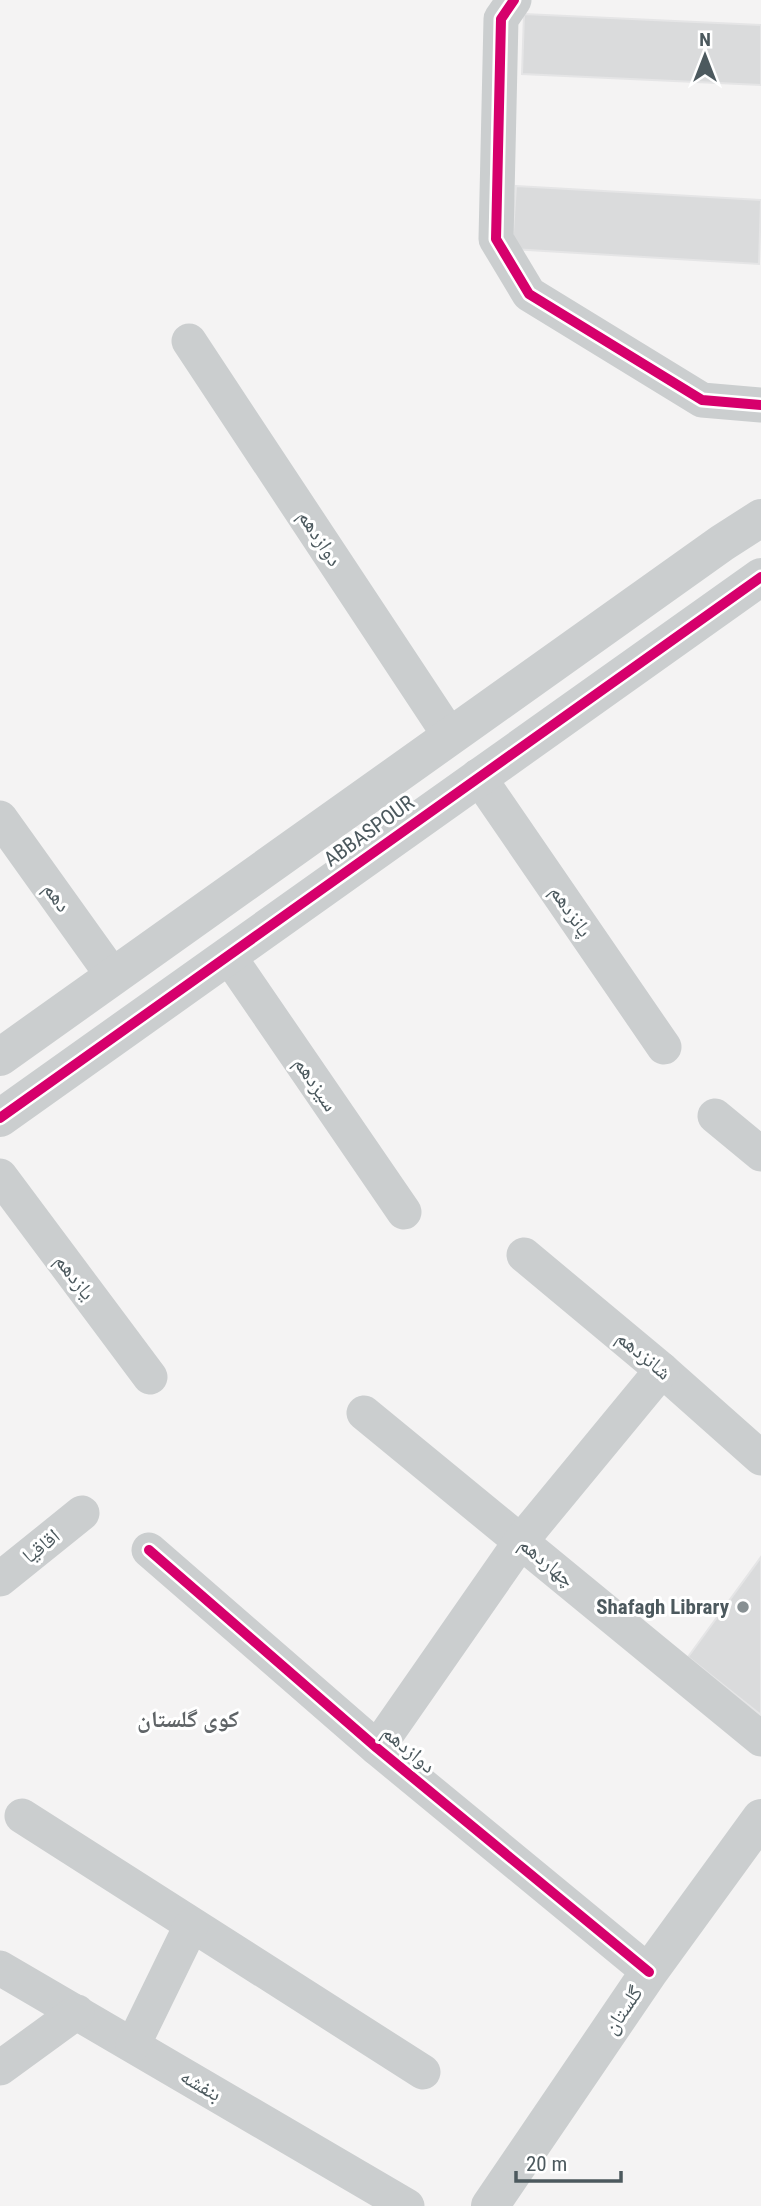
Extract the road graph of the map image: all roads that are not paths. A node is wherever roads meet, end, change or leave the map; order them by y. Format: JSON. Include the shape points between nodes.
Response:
{"nodes":[{"id":1,"x":514,"y":0,"type":"edge"},
{"id":2,"x":189,"y":341,"type":"dead end"},
{"id":3,"x":761,"y":405,"type":"edge"},
{"id":4,"x":761,"y":518,"type":"edge"},
{"id":5,"x":722,"y":543,"type":"junction"},
{"id":6,"x":756,"y":581,"type":"edge"},
{"id":7,"x":450,"y":736,"type":"junction"},
{"id":8,"x":478,"y":776,"type":"junction"},
{"id":9,"x":0,"y":818,"type":"edge"},
{"id":10,"x":228,"y":955,"type":"junction"},
{"id":11,"x":113,"y":976,"type":"junction"},
{"id":12,"x":14,"y":1040,"type":"edge"},
{"id":13,"x":664,"y":1047,"type":"dead end"},
{"id":14,"x":71,"y":1067,"type":"junction"},
{"id":15,"x":715,"y":1116,"type":"dead end"},
{"id":16,"x":0,"y":1118,"type":"edge"},
{"id":17,"x":761,"y":1154,"type":"edge"},
{"id":18,"x":0,"y":1176,"type":"edge"},
{"id":19,"x":404,"y":1212,"type":"dead end"},
{"id":20,"x":524,"y":1255,"type":"dead end"},
{"id":21,"x":662,"y":1370,"type":"junction"},
{"id":22,"x":150,"y":1377,"type":"dead end"},
{"id":23,"x":364,"y":1413,"type":"dead end"},
{"id":24,"x":761,"y":1458,"type":"edge"},
{"id":25,"x":82,"y":1513,"type":"dead end"},
{"id":26,"x":521,"y":1541,"type":"junction"},
{"id":27,"x":149,"y":1550,"type":"dead end"},
{"id":28,"x":0,"y":1579,"type":"edge"},
{"id":29,"x":761,"y":1739,"type":"edge"},
{"id":30,"x":377,"y":1748,"type":"junction"},
{"id":31,"x":22,"y":1816,"type":"dead end"},
{"id":32,"x":761,"y":1818,"type":"edge"},
{"id":33,"x":191,"y":1926,"type":"junction"},
{"id":34,"x":0,"y":1968,"type":"edge"},
{"id":35,"x":649,"y":1972,"type":"junction"},
{"id":36,"x":77,"y":2012,"type":"junction"},
{"id":37,"x":133,"y":2045,"type":"junction"},
{"id":38,"x":0,"y":2068,"type":"edge"},
{"id":39,"x":423,"y":2072,"type":"dead end"},
{"id":40,"x":407,"y":2206,"type":"edge"},
{"id":41,"x":490,"y":2206,"type":"edge"}],
"edges":[{"from":1,"to":3,"type":"street","via":[[501,19],[496,239],[529,294],[702,400]]},
{"from":2,"to":7,"type":"street","name":"دوازدهم"},
{"from":4,"to":5,"type":"street","name":"ABBASPOUR"},
{"from":5,"to":6,"type":"street"},
{"from":5,"to":7,"type":"street","name":"ABBASPOUR"},
{"from":6,"to":8,"type":"street","name":"ABBASPOUR"},
{"from":7,"to":11,"type":"street","name":"ABBASPOUR"},
{"from":8,"to":10,"type":"street","name":"ABBASPOUR"},
{"from":8,"to":13,"type":"street","name":"پانزدهم"},
{"from":9,"to":11,"type":"street","name":"دهم"},
{"from":10,"to":14,"type":"street","name":"ABBASPOUR"},
{"from":10,"to":19,"type":"street","name":"سیزدهم"},
{"from":11,"to":12,"type":"street","name":"ABBASPOUR"},
{"from":12,"to":14,"type":"street"},
{"from":14,"to":16,"type":"street","name":"ABBASPOUR"},
{"from":15,"to":17,"type":"street"},
{"from":18,"to":22,"type":"street","name":"یازدهم"},
{"from":20,"to":21,"type":"street","name":"شانزدهم"},
{"from":21,"to":24,"type":"street","name":"شانزدهم"},
{"from":21,"to":26,"type":"street"},
{"from":23,"to":26,"type":"street","name":"چهاردهم"},
{"from":25,"to":28,"type":"street","name":"اقاقیا"},
{"from":26,"to":29,"type":"street","name":"چهاردهم"},
{"from":26,"to":30,"type":"street"},
{"from":27,"to":30,"type":"street","name":"دوازدهم"},
{"from":30,"to":35,"type":"street","name":"دوازدهم"},
{"from":31,"to":33,"type":"street"},
{"from":32,"to":35,"type":"street","name":"گلستان"},
{"from":33,"to":37,"type":"street"},
{"from":33,"to":39,"type":"street"},
{"from":34,"to":36,"type":"street","name":"بنفشه"},
{"from":35,"to":41,"type":"street","name":"گلستان"},
{"from":36,"to":37,"type":"street","name":"بنفشه"},
{"from":36,"to":38,"type":"street"},
{"from":37,"to":40,"type":"street","name":"بنفشه"}]}
